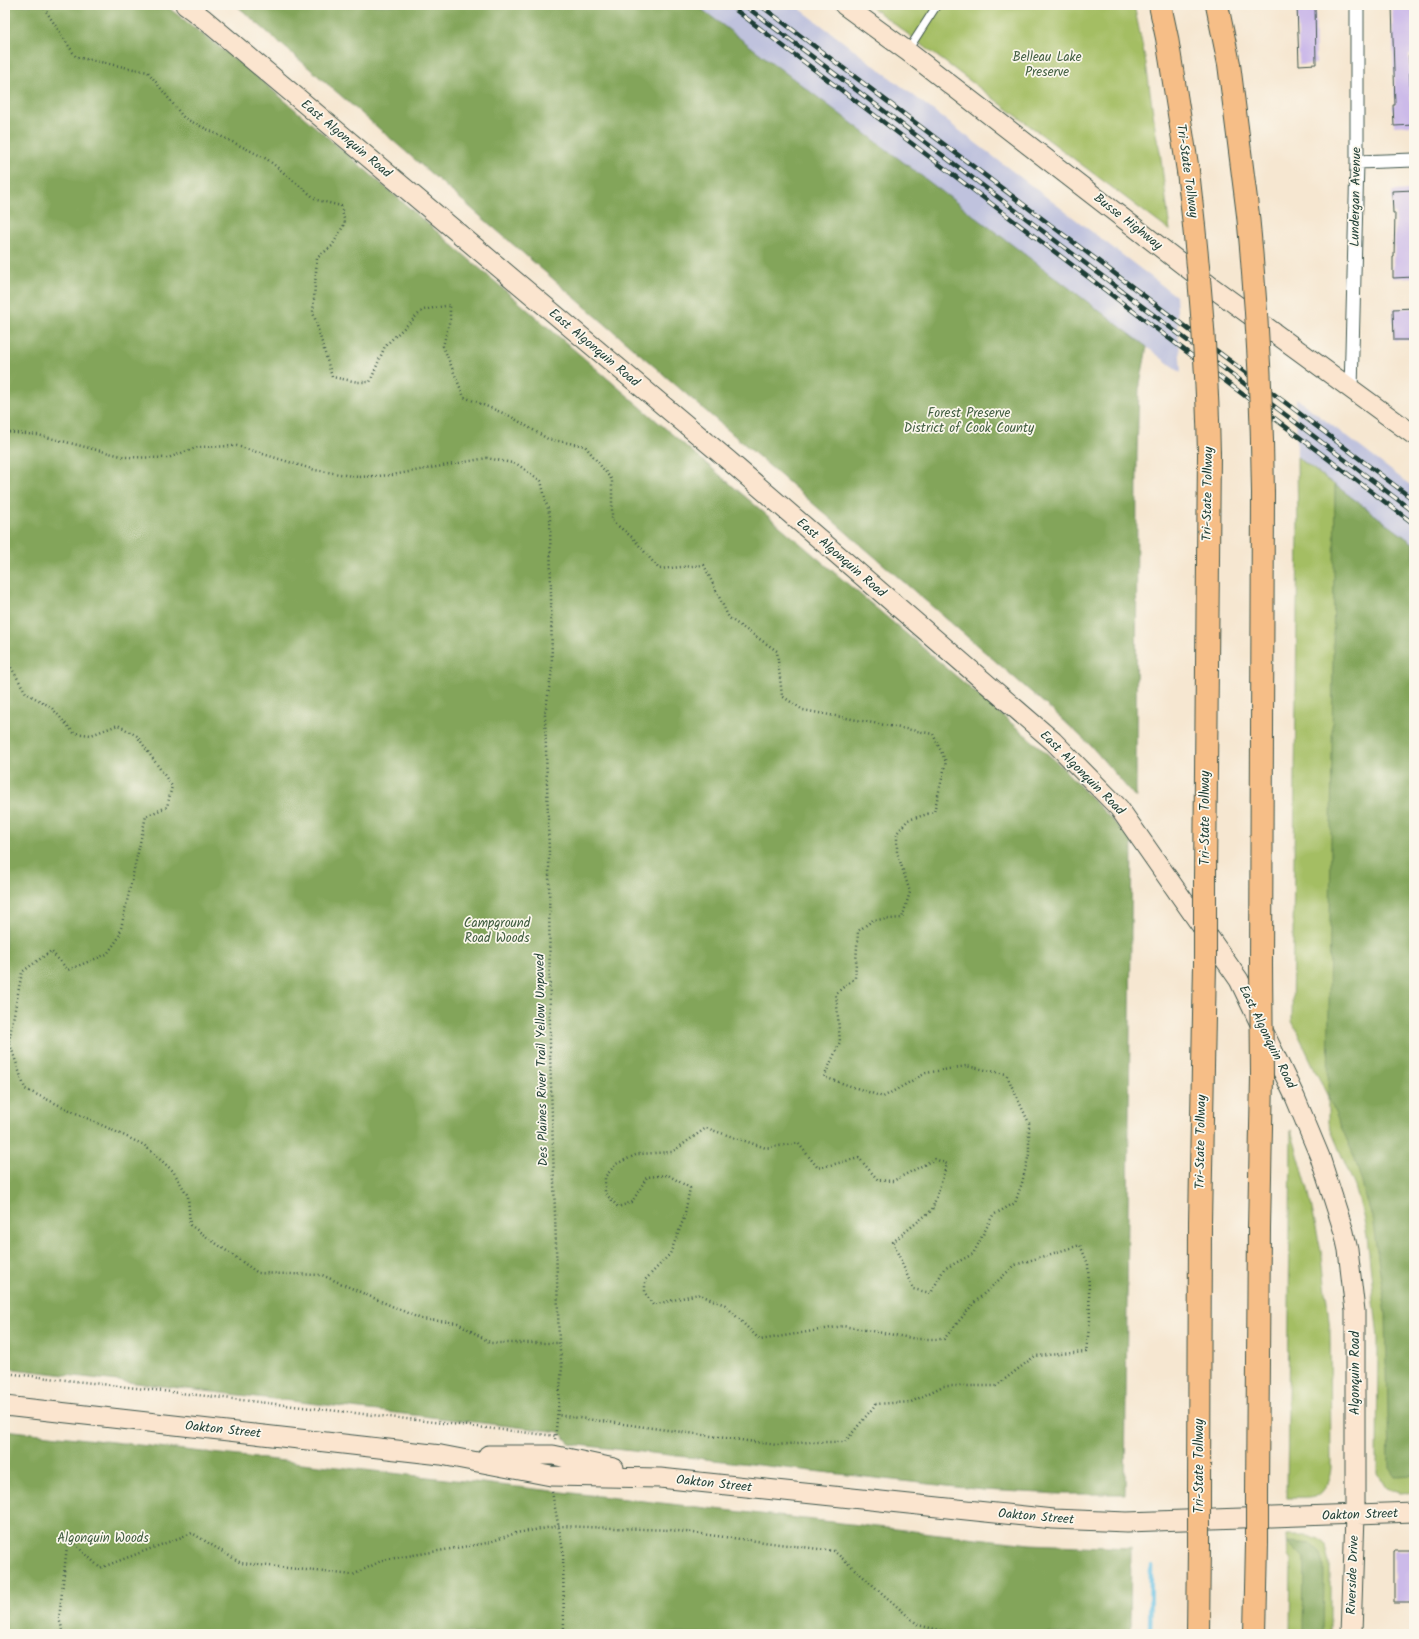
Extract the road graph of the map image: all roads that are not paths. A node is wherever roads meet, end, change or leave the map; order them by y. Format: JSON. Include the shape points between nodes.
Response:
{"nodes":[{"id":1,"x":185,"y":5,"type":"edge"},
{"id":2,"x":844,"y":5,"type":"edge"},
{"id":3,"x":937,"y":5,"type":"edge"},
{"id":4,"x":1160,"y":5,"type":"edge"},
{"id":5,"x":1217,"y":5,"type":"edge"},
{"id":6,"x":1357,"y":5,"type":"edge"},
{"id":7,"x":907,"y":51,"type":"junction"},
{"id":8,"x":1414,"y":160,"type":"edge"},
{"id":9,"x":1357,"y":162,"type":"junction"},
{"id":10,"x":1351,"y":389,"type":"junction"},
{"id":11,"x":1414,"y":435,"type":"edge"},
{"id":12,"x":1344,"y":1232,"type":"joint"},
{"id":13,"x":5,"y":1406,"type":"edge"},
{"id":14,"x":1414,"y":1512,"type":"edge"},
{"id":15,"x":1355,"y":1515,"type":"junction"},
{"id":16,"x":1198,"y":1634,"type":"edge"},
{"id":17,"x":1255,"y":1634,"type":"edge"},
{"id":18,"x":1351,"y":1634,"type":"edge"}],
"edges":[{"from":1,"to":12,"type":"main road","name":"East Algonquin Road","via":[[728,460],[1053,741],[1119,808],[1239,980],[1296,1097],[1320,1157]]},
{"from":2,"to":7,"type":"main road","name":"Busse Highway"},
{"from":3,"to":7,"type":"lane"},
{"from":4,"to":16,"type":"highway","name":"Tri-State Tollway","bridge":true,"via":[[1188,171],[1208,394]]},
{"from":5,"to":17,"type":"highway","bridge":true,"via":[[1229,64],[1248,215],[1258,335],[1262,433],[1262,1076]]},
{"from":6,"to":9,"type":"street","name":"Lundergan Avenue"},
{"from":7,"to":10,"type":"main road","name":"Busse Highway","via":[[1213,288]]},
{"from":8,"to":9,"type":"street"},
{"from":9,"to":10,"type":"street","name":"Lundergan Avenue"},
{"from":10,"to":11,"type":"main road","name":"Busse Highway"},
{"from":12,"to":15,"type":"main road","name":"Algonquin Road","via":[[1355,1311]]},
{"from":13,"to":15,"type":"main road","name":"Oakton Street","via":[[441,1455],[551,1476],[660,1478],[1090,1522]]},
{"from":14,"to":15,"type":"main road","name":"Oakton Street"},
{"from":15,"to":18,"type":"main road","name":"Riverside Drive"}]}
